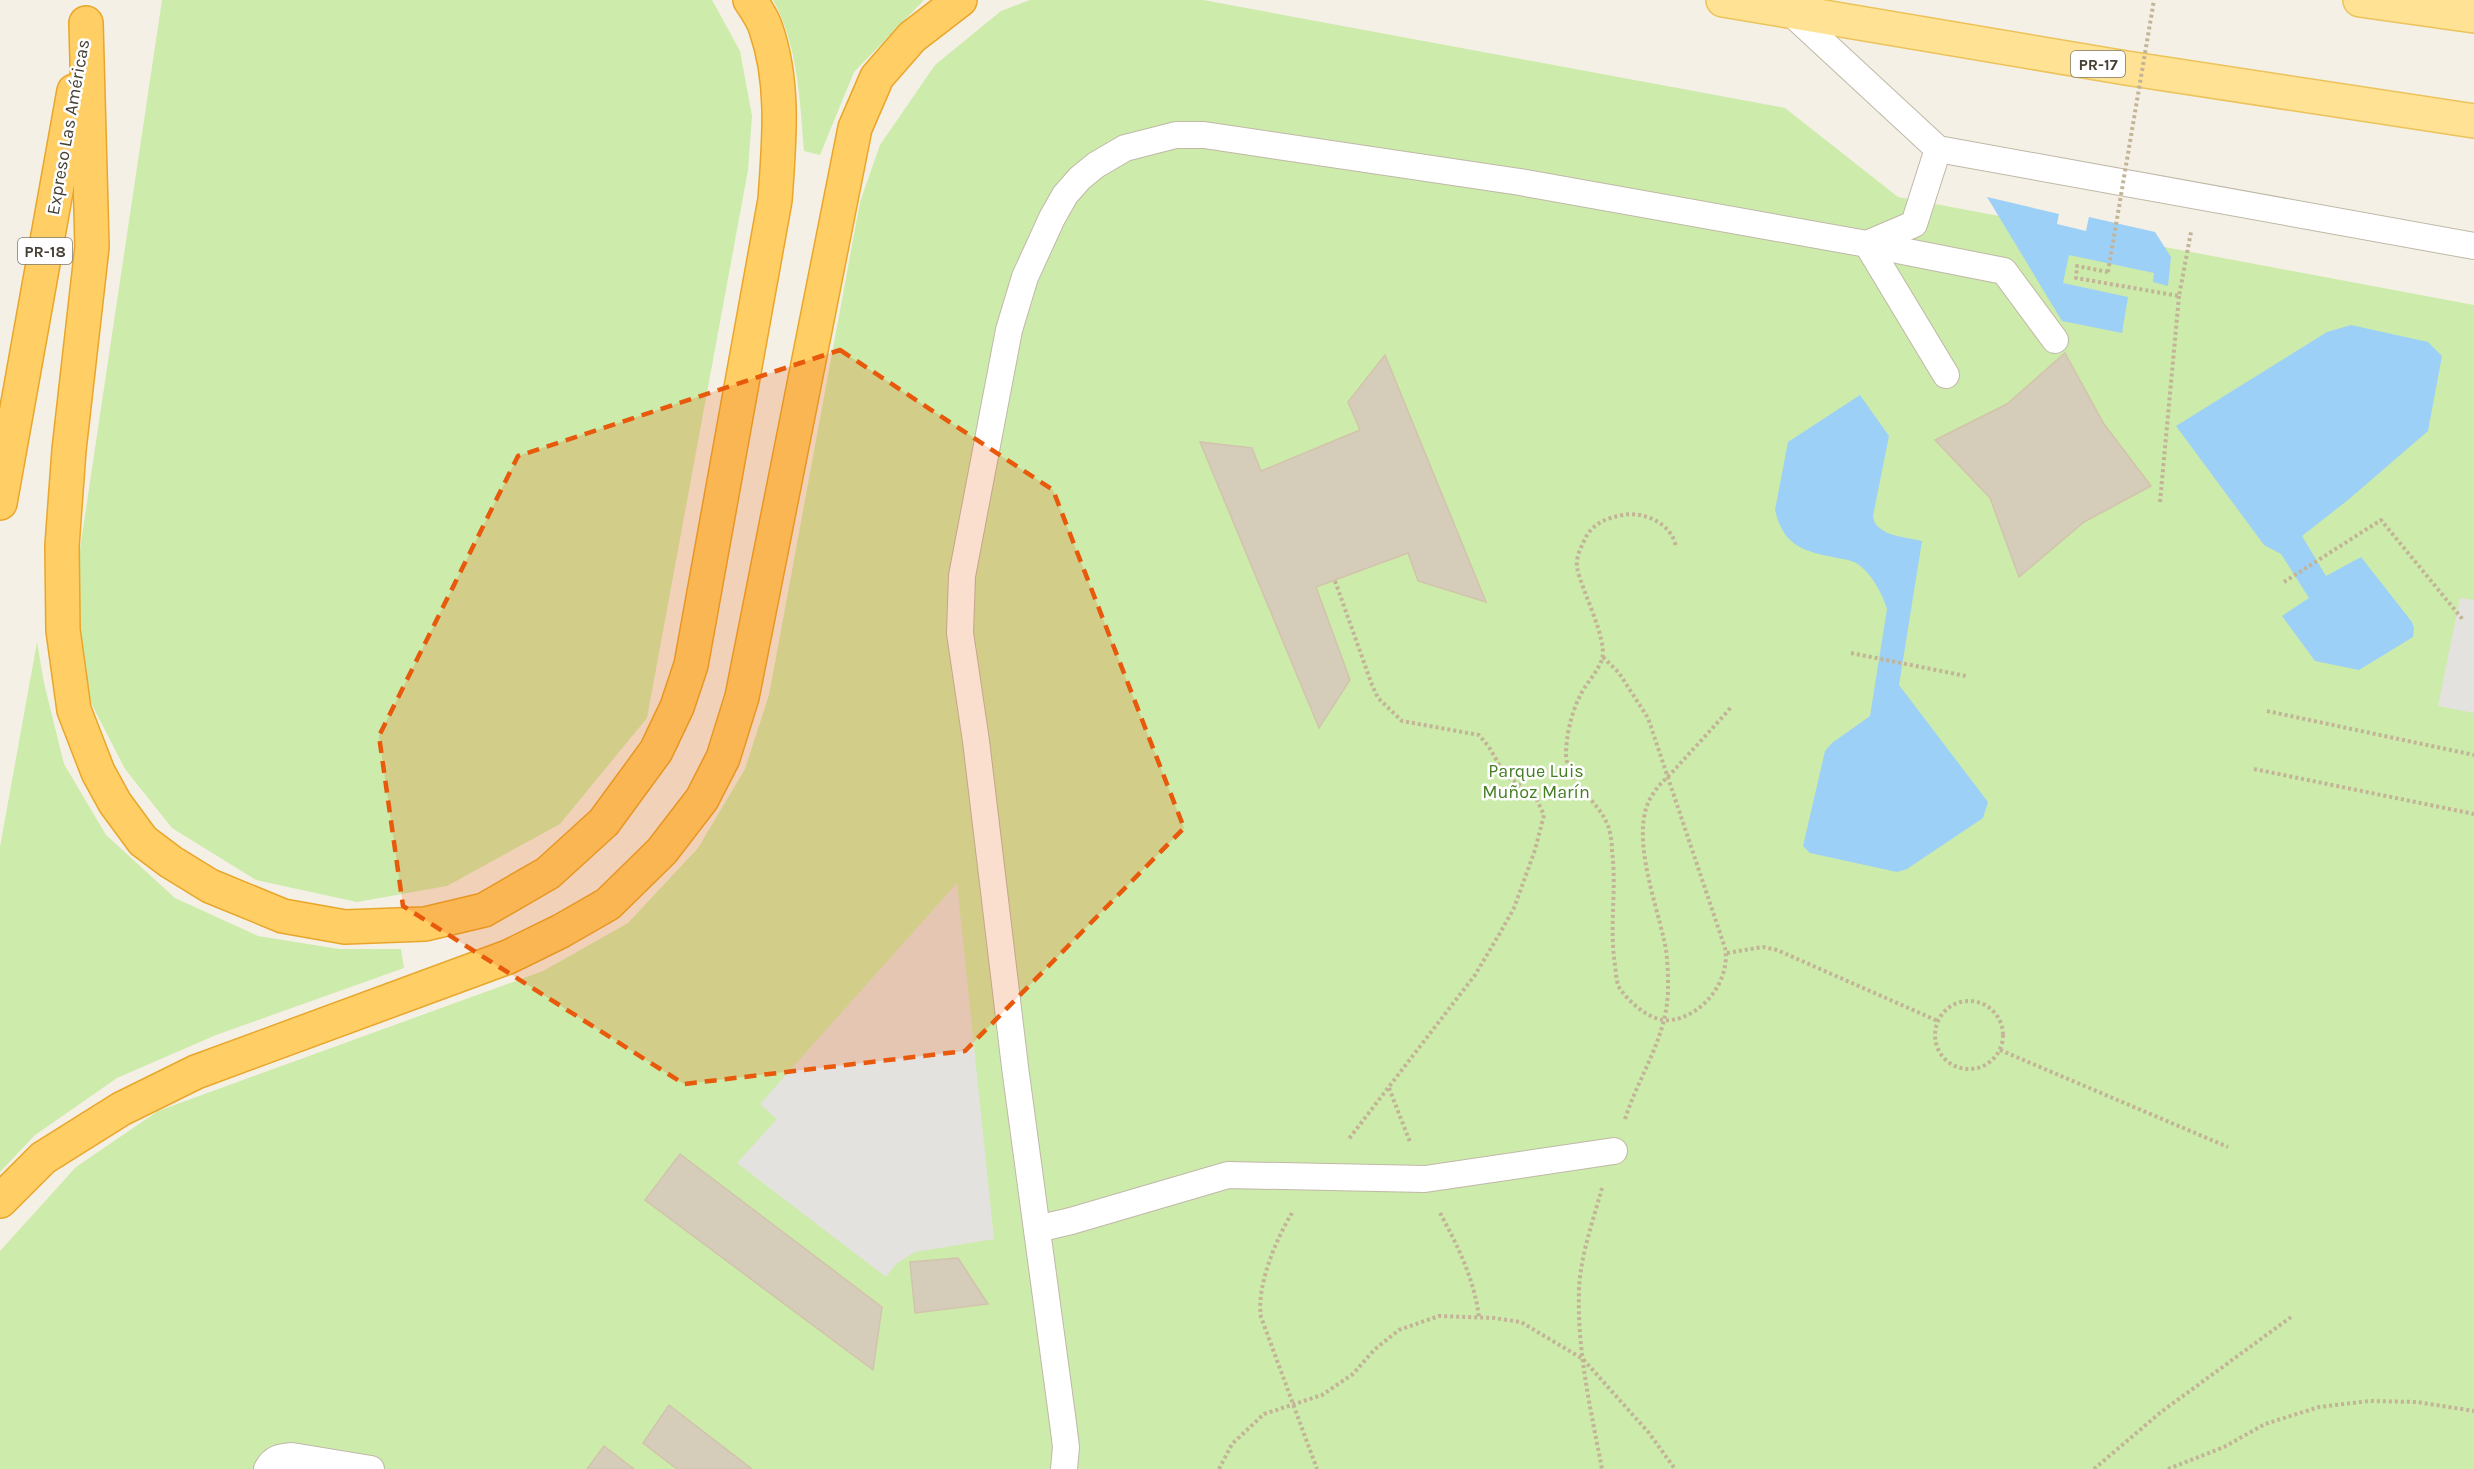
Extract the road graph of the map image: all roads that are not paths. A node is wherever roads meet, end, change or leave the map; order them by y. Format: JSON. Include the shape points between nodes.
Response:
{"nodes":[{"id":1,"x":750,"y":0,"type":"edge"},
{"id":2,"x":960,"y":0,"type":"edge"},
{"id":3,"x":1723,"y":0,"type":"edge"},
{"id":4,"x":2360,"y":0,"type":"edge"},
{"id":5,"x":89,"y":12,"type":"edge"},
{"id":6,"x":1790,"y":12,"type":"junction"},
{"id":7,"x":2474,"y":16,"type":"edge"},
{"id":8,"x":2474,"y":121,"type":"edge"},
{"id":9,"x":1938,"y":149,"type":"junction"},
{"id":10,"x":1867,"y":244,"type":"junction"},
{"id":11,"x":2474,"y":246,"type":"edge"},
{"id":12,"x":2055,"y":340,"type":"dead end"},
{"id":13,"x":1946,"y":375,"type":"dead end"},
{"id":14,"x":0,"y":503,"type":"edge"},
{"id":15,"x":1614,"y":1151,"type":"road end"},
{"id":16,"x":0,"y":1201,"type":"edge"},
{"id":17,"x":1037,"y":1228,"type":"junction"},
{"id":18,"x":267,"y":1469,"type":"edge"},
{"id":19,"x":371,"y":1469,"type":"edge"},
{"id":20,"x":1064,"y":1469,"type":"edge"}],
"edges":[{"from":1,"to":5,"type":"highway","via":[[766,27],[778,80],[775,200],[691,664],[677,708],[656,751],[604,822],[548,873],[484,910],[425,924],[345,927],[283,916],[210,886],[143,841],[98,772],[74,710],[63,630],[62,546],[92,247]]},
{"from":2,"to":16,"type":"highway","via":[[912,37],[877,77],[855,128],[742,697],[723,758],[708,789],[662,851],[608,904],[508,957],[196,1072],[121,1109],[43,1158]]},
{"from":3,"to":6,"type":"main road","number":"PR-17"},
{"from":4,"to":7,"type":"main road"},
{"from":5,"to":14,"type":"highway","name":"Expreso Las Américas","number":"PR-18"},
{"from":6,"to":8,"type":"main road","number":"PR-17"},
{"from":6,"to":9,"type":"lane"},
{"from":9,"to":10,"type":"lane","via":[[1914,224]]},
{"from":9,"to":11,"type":"lane"},
{"from":10,"to":12,"type":"lane","via":[[2004,272]]},
{"from":10,"to":13,"type":"lane"},
{"from":10,"to":17,"type":"lane","via":[[1520,182],[1204,135],[1176,135],[1125,148],[1096,165],[1065,195],[1035,252],[1009,330],[960,601],[960,633]]},
{"from":15,"to":17,"type":"lane","via":[[1425,1179],[1228,1175]]},
{"from":17,"to":20,"type":"lane","via":[[1066,1447]]},
{"from":18,"to":19,"type":"lane","via":[[271,1462],[286,1456]]}]}
